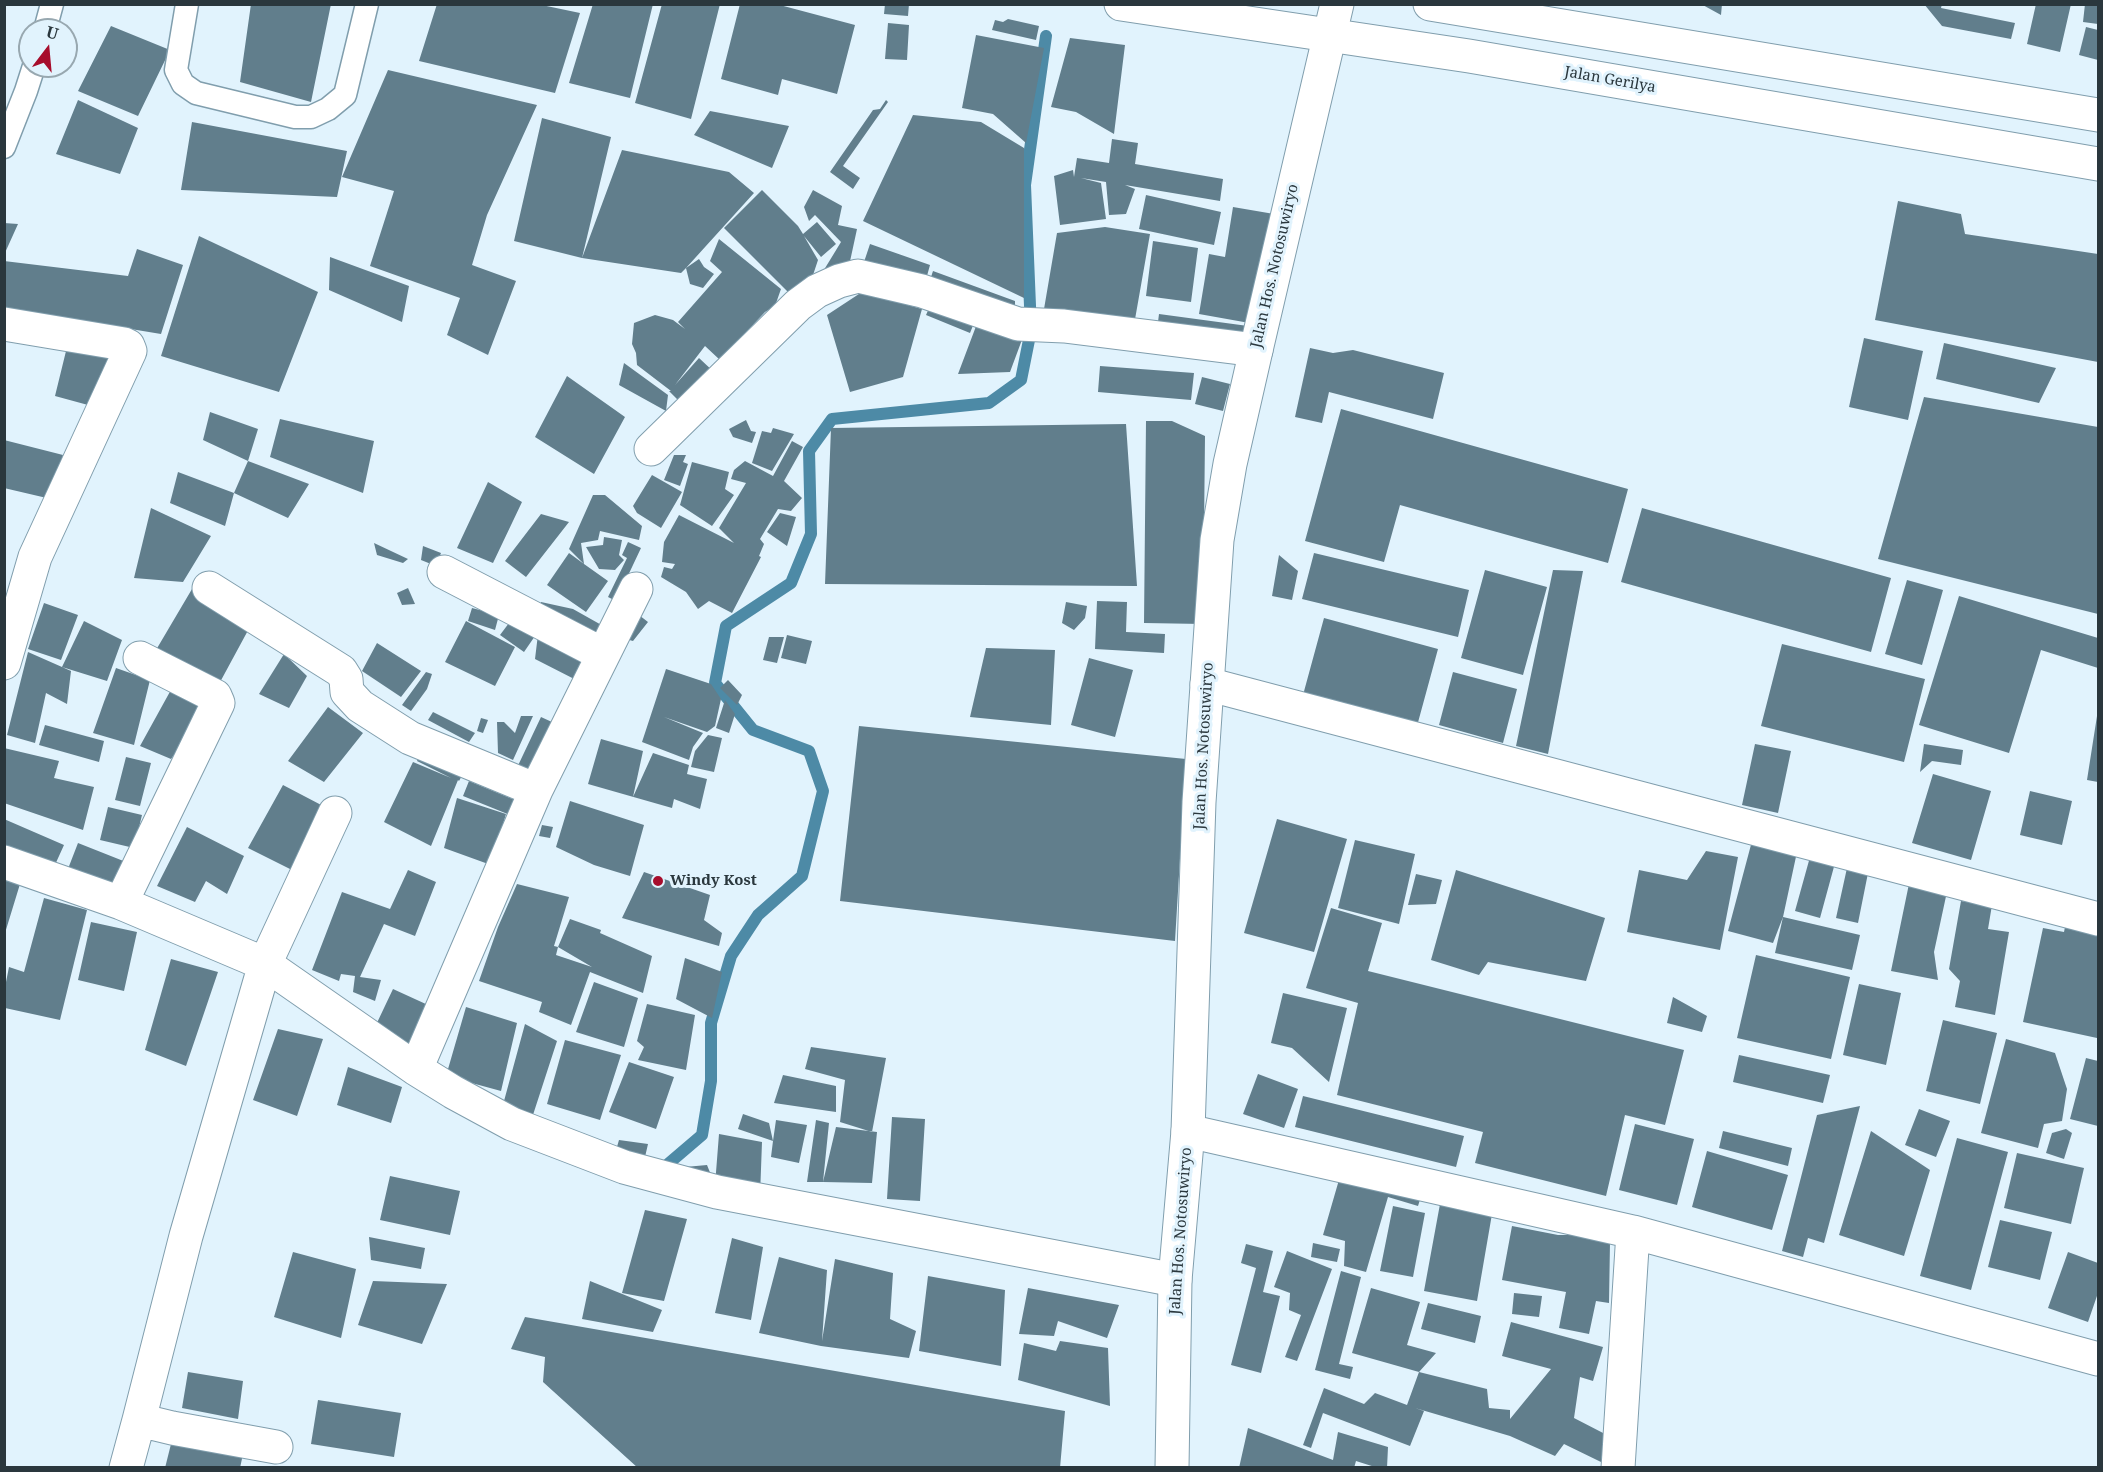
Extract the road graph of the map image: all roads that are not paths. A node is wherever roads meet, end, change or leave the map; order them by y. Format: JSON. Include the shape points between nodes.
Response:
{"nodes":[{"id":1,"x":187,"y":4,"type":"edge"},
{"id":2,"x":368,"y":4,"type":"edge"},
{"id":3,"x":1121,"y":4,"type":"edge"},
{"id":4,"x":1337,"y":4,"type":"edge"},
{"id":5,"x":1430,"y":4,"type":"edge"},
{"id":6,"x":1330,"y":36,"type":"junction"},
{"id":7,"x":30,"y":78,"type":"edge"},
{"id":8,"x":2098,"y":115,"type":"edge"},
{"id":9,"x":4,"y":147,"type":"edge"},
{"id":10,"x":2098,"y":164,"type":"edge"},
{"id":11,"x":4,"y":324,"type":"edge"},
{"id":12,"x":1256,"y":350,"type":"junction"},
{"id":13,"x":651,"y":449,"type":"dead end"},
{"id":14,"x":444,"y":572,"type":"dead end"},
{"id":15,"x":209,"y":588,"type":"dead end"},
{"id":16,"x":636,"y":589,"type":"dead end"},
{"id":17,"x":602,"y":654,"type":"junction"},
{"id":18,"x":140,"y":658,"type":"dead end"},
{"id":19,"x":4,"y":663,"type":"edge"},
{"id":20,"x":1207,"y":684,"type":"junction"},
{"id":21,"x":536,"y":790,"type":"junction"},
{"id":22,"x":335,"y":813,"type":"dead end"},
{"id":23,"x":4,"y":862,"type":"edge"},
{"id":24,"x":121,"y":903,"type":"junction"},
{"id":25,"x":2098,"y":919,"type":"edge"},
{"id":26,"x":265,"y":964,"type":"junction"},
{"id":27,"x":416,"y":1069,"type":"junction"},
{"id":28,"x":1188,"y":1131,"type":"junction"},
{"id":29,"x":1633,"y":1232,"type":"junction"},
{"id":30,"x":1175,"y":1280,"type":"junction"},
{"id":31,"x":2098,"y":1359,"type":"edge"},
{"id":32,"x":139,"y":1420,"type":"junction"},
{"id":33,"x":276,"y":1447,"type":"dead end"},
{"id":34,"x":126,"y":1467,"type":"edge"},
{"id":35,"x":1172,"y":1467,"type":"edge"},
{"id":36,"x":1618,"y":1467,"type":"edge"}],
"edges":[{"from":1,"to":2,"type":"lane","via":[[176,70],[183,84],[196,93],[295,117],[311,117],[328,110],[345,95]]},
{"from":3,"to":6,"type":"main road","name":"Jalan Gerilya"},
{"from":4,"to":6,"type":"main road","name":"Jalan Hos. Notosuwiryo"},
{"from":5,"to":8,"type":"main road"},
{"from":6,"to":10,"type":"main road","name":"Jalan Gerilya","via":[[1481,58]]},
{"from":6,"to":12,"type":"main road","name":"Jalan Hos. Notosuwiryo"},
{"from":7,"to":9,"type":"lane"},
{"from":11,"to":19,"type":"main road","via":[[124,344],[130,351],[35,557]]},
{"from":12,"to":13,"type":"main road","via":[[1064,326],[1018,324],[922,291],[858,276],[817,291],[798,305]]},
{"from":12,"to":20,"type":"main road","name":"Jalan Hos. Notosuwiryo","via":[[1217,540]]},
{"from":14,"to":17,"type":"main road"},
{"from":15,"to":21,"type":"main road","via":[[340,671],[346,679],[347,692],[360,706],[410,738]]},
{"from":16,"to":17,"type":"main road"},
{"from":17,"to":21,"type":"main road"},
{"from":18,"to":24,"type":"main road","via":[[215,696],[218,703]]},
{"from":20,"to":25,"type":"main road"},
{"from":20,"to":28,"type":"main road","name":"Jalan Hos. Notosuwiryo"},
{"from":21,"to":27,"type":"main road"},
{"from":22,"to":26,"type":"main road"},
{"from":23,"to":24,"type":"main road"},
{"from":24,"to":26,"type":"main road"},
{"from":26,"to":27,"type":"main road"},
{"from":26,"to":32,"type":"main road","via":[[186,1236]]},
{"from":27,"to":30,"type":"main road","via":[[512,1124],[624,1167],[717,1192]]},
{"from":28,"to":29,"type":"main road"},
{"from":28,"to":30,"type":"main road","name":"Jalan Hos. Notosuwiryo"},
{"from":29,"to":31,"type":"main road"},
{"from":29,"to":36,"type":"main road"},
{"from":30,"to":35,"type":"main road","name":"Jalan Hos. Notosuwiryo"},
{"from":32,"to":33,"type":"main road"},
{"from":32,"to":34,"type":"main road"}]}
